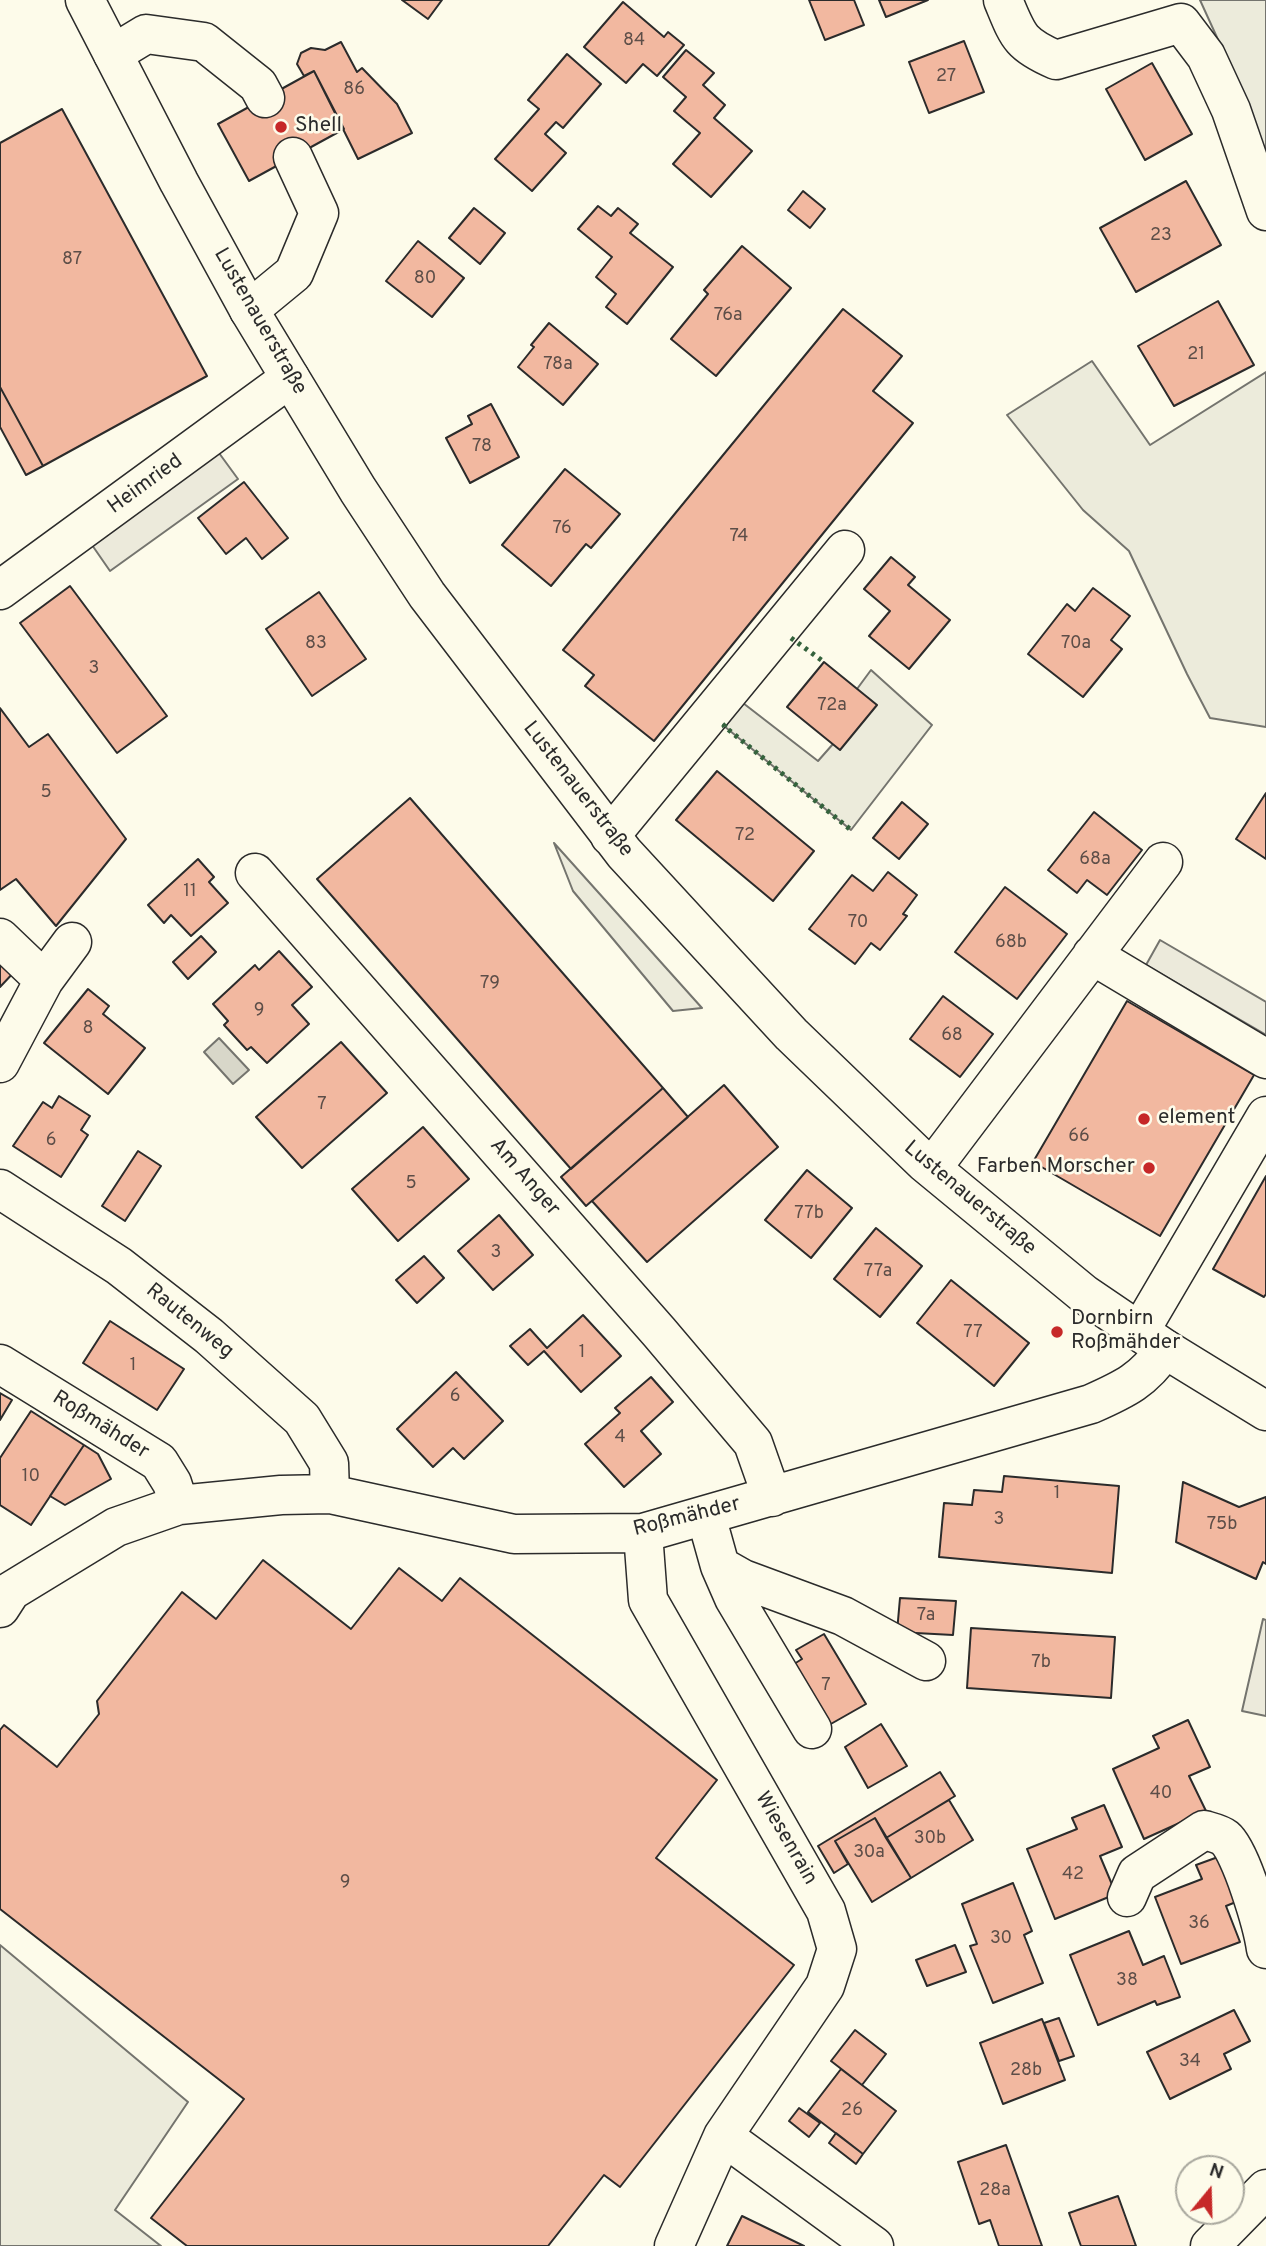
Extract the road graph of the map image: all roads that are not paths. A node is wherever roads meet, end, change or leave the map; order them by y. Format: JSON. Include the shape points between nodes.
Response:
{"nodes":[{"id":1,"x":85,"y":0,"type":"edge"},
{"id":2,"x":1003,"y":0,"type":"edge"},
{"id":3,"x":1181,"y":11,"type":"edge"},
{"id":4,"x":113,"y":54,"type":"junction"},
{"id":5,"x":265,"y":98,"type":"dead end"},
{"id":6,"x":293,"y":157,"type":"dead end"},
{"id":7,"x":1266,"y":211,"type":"edge"},
{"id":8,"x":249,"y":310,"type":"junction"},
{"id":9,"x":290,"y":378,"type":"junction"},
{"id":10,"x":845,"y":550,"type":"dead end"},
{"id":11,"x":0,"y":590,"type":"edge"},
{"id":12,"x":610,"y":836,"type":"junction"},
{"id":13,"x":1163,"y":862,"type":"dead end"},
{"id":14,"x":255,"y":873,"type":"dead end"},
{"id":15,"x":0,"y":938,"type":"edge"},
{"id":16,"x":72,"y":942,"type":"dead end"},
{"id":17,"x":1092,"y":955,"type":"junction"},
{"id":18,"x":44,"y":980,"type":"junction"},
{"id":19,"x":1266,"y":1059,"type":"edge"},
{"id":20,"x":0,"y":1063,"type":"edge"},
{"id":21,"x":1266,"y":1116,"type":"edge"},
{"id":22,"x":932,"y":1168,"type":"junction"},
{"id":23,"x":0,"y":1189,"type":"edge"},
{"id":24,"x":1152,"y":1340,"type":"junction"},
{"id":25,"x":0,"y":1364,"type":"edge"},
{"id":26,"x":1266,"y":1411,"type":"edge"},
{"id":27,"x":330,"y":1494,"type":"junction"},
{"id":28,"x":772,"y":1497,"type":"junction"},
{"id":29,"x":179,"y":1505,"type":"junction"},
{"id":30,"x":705,"y":1516,"type":"junction"},
{"id":31,"x":643,"y":1533,"type":"junction"},
{"id":32,"x":720,"y":1566,"type":"junction"},
{"id":33,"x":4,"y":1596,"type":"edge"},
{"id":34,"x":926,"y":1661,"type":"dead end"},
{"id":35,"x":812,"y":1729,"type":"dead end"},
{"id":36,"x":1127,"y":1897,"type":"dead end"},
{"id":37,"x":1266,"y":1948,"type":"edge"},
{"id":38,"x":723,"y":2136,"type":"junction"},
{"id":39,"x":1266,"y":2189,"type":"edge"},
{"id":40,"x":674,"y":2246,"type":"edge"},
{"id":41,"x":874,"y":2246,"type":"edge"},
{"id":42,"x":1210,"y":2246,"type":"edge"}],
"edges":[{"from":1,"to":4,"type":"street","name":"Lustenauerstraße"},
{"from":2,"to":3,"type":"street","via":[[1015,32],[1032,50],[1056,60]]},
{"from":3,"to":7,"type":"street","via":[[1231,110]]},
{"from":4,"to":5,"type":"street","via":[[146,34],[204,42],[258,85]]},
{"from":4,"to":8,"type":"street","name":"Lustenauerstraße"},
{"from":6,"to":8,"type":"street","via":[[319,213],[294,273]]},
{"from":8,"to":9,"type":"street","name":"Lustenauerstraße"},
{"from":9,"to":11,"type":"street","name":"Heimried"},
{"from":9,"to":12,"type":"street","name":"Lustenauerstraße","via":[[427,595]]},
{"from":10,"to":12,"type":"street"},
{"from":12,"to":22,"type":"street","name":"Lustenauerstraße","via":[[791,1034]]},
{"from":13,"to":17,"type":"street"},
{"from":14,"to":28,"type":"street","name":"Am Anger","via":[[754,1443]]},
{"from":15,"to":18,"type":"street"},
{"from":16,"to":18,"type":"street"},
{"from":17,"to":19,"type":"street"},
{"from":17,"to":22,"type":"street"},
{"from":18,"to":20,"type":"street"},
{"from":21,"to":24,"type":"street","name":"Roßmähder"},
{"from":22,"to":24,"type":"street","name":"Lustenauerstraße","via":[[1063,1277]]},
{"from":23,"to":27,"type":"street","name":"Rautenweg","via":[[119,1266],[209,1336],[302,1419],[329,1463]]},
{"from":24,"to":26,"type":"street","name":"Lustenauerstraße"},
{"from":24,"to":28,"type":"street","name":"Roßmähder","via":[[1151,1369],[1091,1404]]},
{"from":25,"to":29,"type":"street","name":"Roßmähder","via":[[159,1462]]},
{"from":27,"to":29,"type":"street","name":"Roßmähder","via":[[281,1494]]},
{"from":27,"to":31,"type":"street","name":"Roßmähder","via":[[514,1534]]},
{"from":28,"to":30,"type":"street","name":"Roßmähder"},
{"from":29,"to":33,"type":"street","name":"Roßmähder","via":[[116,1527]]},
{"from":30,"to":31,"type":"street","name":"Roßmähder"},
{"from":30,"to":32,"type":"street"},
{"from":31,"to":38,"type":"street","name":"Wiesenrain","via":[[648,1600],[826,1911],[837,1950],[825,1986]]},
{"from":32,"to":34,"type":"street","via":[[843,1616]]},
{"from":32,"to":35,"type":"street","via":[[734,1598]]},
{"from":36,"to":37,"type":"street","via":[[1137,1874],[1205,1830],[1224,1836],[1234,1849]]},
{"from":38,"to":40,"type":"street","name":"Wiesenrain"},
{"from":38,"to":41,"type":"street"},
{"from":39,"to":42,"type":"street"}]}
